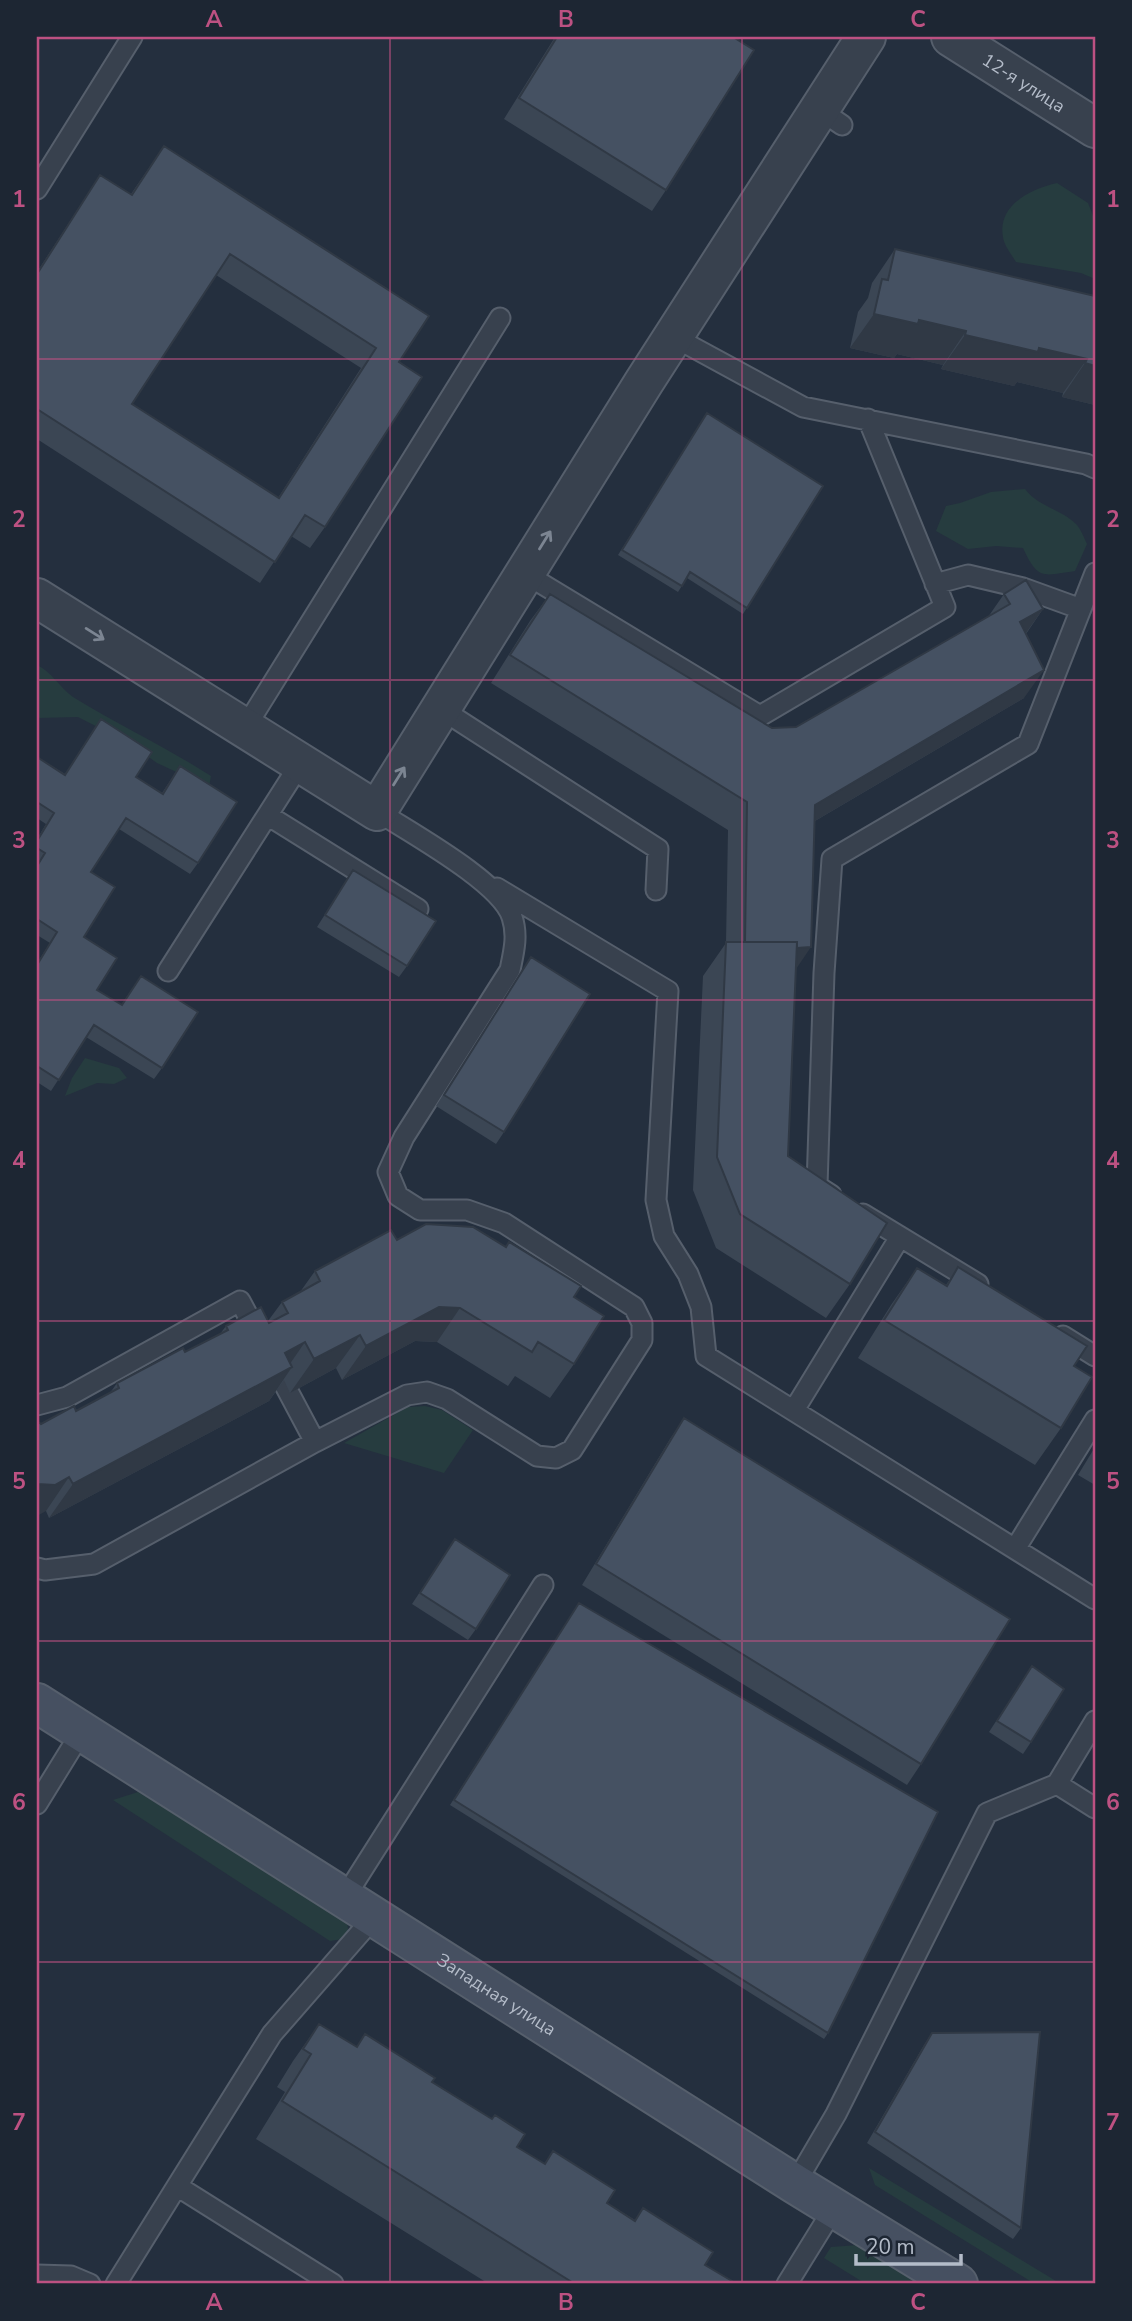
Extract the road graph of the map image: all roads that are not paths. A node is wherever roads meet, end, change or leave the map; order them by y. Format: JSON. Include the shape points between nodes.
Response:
{"nodes":[{"id":1,"x":132,"y":37,"type":"edge"},
{"id":2,"x":866,"y":37,"type":"edge"},
{"id":3,"x":951,"y":37,"type":"edge"},
{"id":4,"x":1095,"y":128,"type":"edge"},
{"id":5,"x":37,"y":189,"type":"edge"},
{"id":6,"x":500,"y":318,"type":"dead end"},
{"id":7,"x":674,"y":337,"type":"junction"},
{"id":8,"x":867,"y":419,"type":"junction"},
{"id":9,"x":1095,"y":468,"type":"edge"},
{"id":10,"x":524,"y":573,"type":"junction"},
{"id":11,"x":1095,"y":573,"type":"edge"},
{"id":12,"x":935,"y":583,"type":"junction"},
{"id":13,"x":37,"y":598,"type":"edge"},
{"id":14,"x":1081,"y":609,"type":"junction"},
{"id":15,"x":441,"y":709,"type":"junction"},
{"id":16,"x":245,"y":728,"type":"junction"},
{"id":17,"x":300,"y":764,"type":"junction"},
{"id":18,"x":377,"y":811,"type":"junction"},
{"id":19,"x":269,"y":816,"type":"junction"},
{"id":20,"x":480,"y":878,"type":"junction"},
{"id":21,"x":656,"y":890,"type":"dead end"},
{"id":22,"x":418,"y":909,"type":"edge"},
{"id":23,"x":169,"y":971,"type":"dead end"},
{"id":24,"x":900,"y":1237,"type":"junction"},
{"id":25,"x":992,"y":1293,"type":"edge"},
{"id":26,"x":1049,"y":1328,"type":"edge"},
{"id":27,"x":1095,"y":1356,"type":"edge"},
{"id":28,"x":37,"y":1405,"type":"edge"},
{"id":29,"x":794,"y":1410,"type":"junction"},
{"id":30,"x":1095,"y":1420,"type":"edge"},
{"id":31,"x":315,"y":1441,"type":"junction"},
{"id":32,"x":1015,"y":1549,"type":"junction"},
{"id":33,"x":37,"y":1567,"type":"edge"},
{"id":34,"x":543,"y":1585,"type":"dead end"},
{"id":35,"x":1095,"y":1599,"type":"edge"},
{"id":36,"x":37,"y":1703,"type":"edge"},
{"id":37,"x":1095,"y":1721,"type":"edge"},
{"id":38,"x":82,"y":1731,"type":"junction"},
{"id":39,"x":1058,"y":1784,"type":"junction"},
{"id":40,"x":37,"y":1804,"type":"edge"},
{"id":41,"x":1095,"y":1808,"type":"edge"},
{"id":42,"x":360,"y":1906,"type":"junction"},
{"id":43,"x":794,"y":2184,"type":"junction"},
{"id":44,"x":177,"y":2186,"type":"junction"},
{"id":45,"x":834,"y":2208,"type":"junction"},
{"id":46,"x":37,"y":2275,"type":"edge"},
{"id":47,"x":90,"y":2284,"type":"edge"},
{"id":48,"x":116,"y":2284,"type":"edge"},
{"id":49,"x":333,"y":2284,"type":"edge"},
{"id":50,"x":787,"y":2284,"type":"edge"},
{"id":51,"x":958,"y":2284,"type":"edge"}],
"edges":[{"from":1,"to":5,"type":"lane"},
{"from":2,"to":7,"type":"street","via":[[831,117]]},
{"from":3,"to":4,"type":"street","name":"12-я улица"},
{"from":6,"to":16,"type":"lane"},
{"from":7,"to":8,"type":"lane","via":[[803,407]]},
{"from":10,"to":7,"type":"street","one_way":true},
{"from":8,"to":9,"type":"lane"},
{"from":8,"to":12,"type":"lane"},
{"from":10,"to":12,"type":"lane","via":[[760,716],[945,607]]},
{"from":10,"to":15,"type":"street"},
{"from":11,"to":14,"type":"lane"},
{"from":12,"to":14,"type":"lane","via":[[968,575],[1023,587]]},
{"from":13,"to":16,"type":"street","one_way":true},
{"from":14,"to":24,"type":"lane","via":[[1028,744],[832,859],[817,1186]]},
{"from":18,"to":15,"type":"street","one_way":true},
{"from":15,"to":21,"type":"lane","via":[[658,849]]},
{"from":16,"to":17,"type":"street"},
{"from":17,"to":18,"type":"street"},
{"from":17,"to":19,"type":"lane"},
{"from":18,"to":20,"type":"lane"},
{"from":19,"to":22,"type":"lane"},
{"from":19,"to":23,"type":"lane"},
{"from":20,"to":29,"type":"lane","via":[[668,991],[656,1200],[664,1237],[688,1274],[701,1307],[706,1356]]},
{"from":20,"to":31,"type":"lane","via":[[499,895],[511,915],[516,942],[510,970],[404,1137],[388,1172],[398,1196],[420,1210],[467,1210],[504,1223],[634,1307],[642,1323],[642,1339],[572,1450],[556,1458],[537,1456],[447,1399],[428,1392],[407,1395]]},
{"from":24,"to":25,"type":"lane"},
{"from":24,"to":29,"type":"lane"},
{"from":26,"to":27,"type":"lane"},
{"from":28,"to":31,"type":"lane","via":[[66,1396],[240,1301]]},
{"from":29,"to":32,"type":"lane"},
{"from":30,"to":32,"type":"lane"},
{"from":31,"to":33,"type":"lane","via":[[94,1564]]},
{"from":32,"to":35,"type":"lane"},
{"from":34,"to":42,"type":"lane"},
{"from":36,"to":38,"type":"street","name":"Западная улица"},
{"from":37,"to":39,"type":"lane"},
{"from":38,"to":40,"type":"lane"},
{"from":38,"to":42,"type":"street","name":"Западная улица"},
{"from":39,"to":41,"type":"lane"},
{"from":39,"to":43,"type":"lane","via":[[987,1813],[836,2114]]},
{"from":42,"to":43,"type":"street","name":"Западная улица"},
{"from":42,"to":44,"type":"lane","via":[[272,2034]]},
{"from":43,"to":45,"type":"street","name":"Западная улица"},
{"from":44,"to":48,"type":"lane"},
{"from":44,"to":49,"type":"lane"},
{"from":45,"to":50,"type":"lane"},
{"from":45,"to":51,"type":"street","name":"Западная улица"},
{"from":46,"to":47,"type":"lane","via":[[71,2276]]}]}
